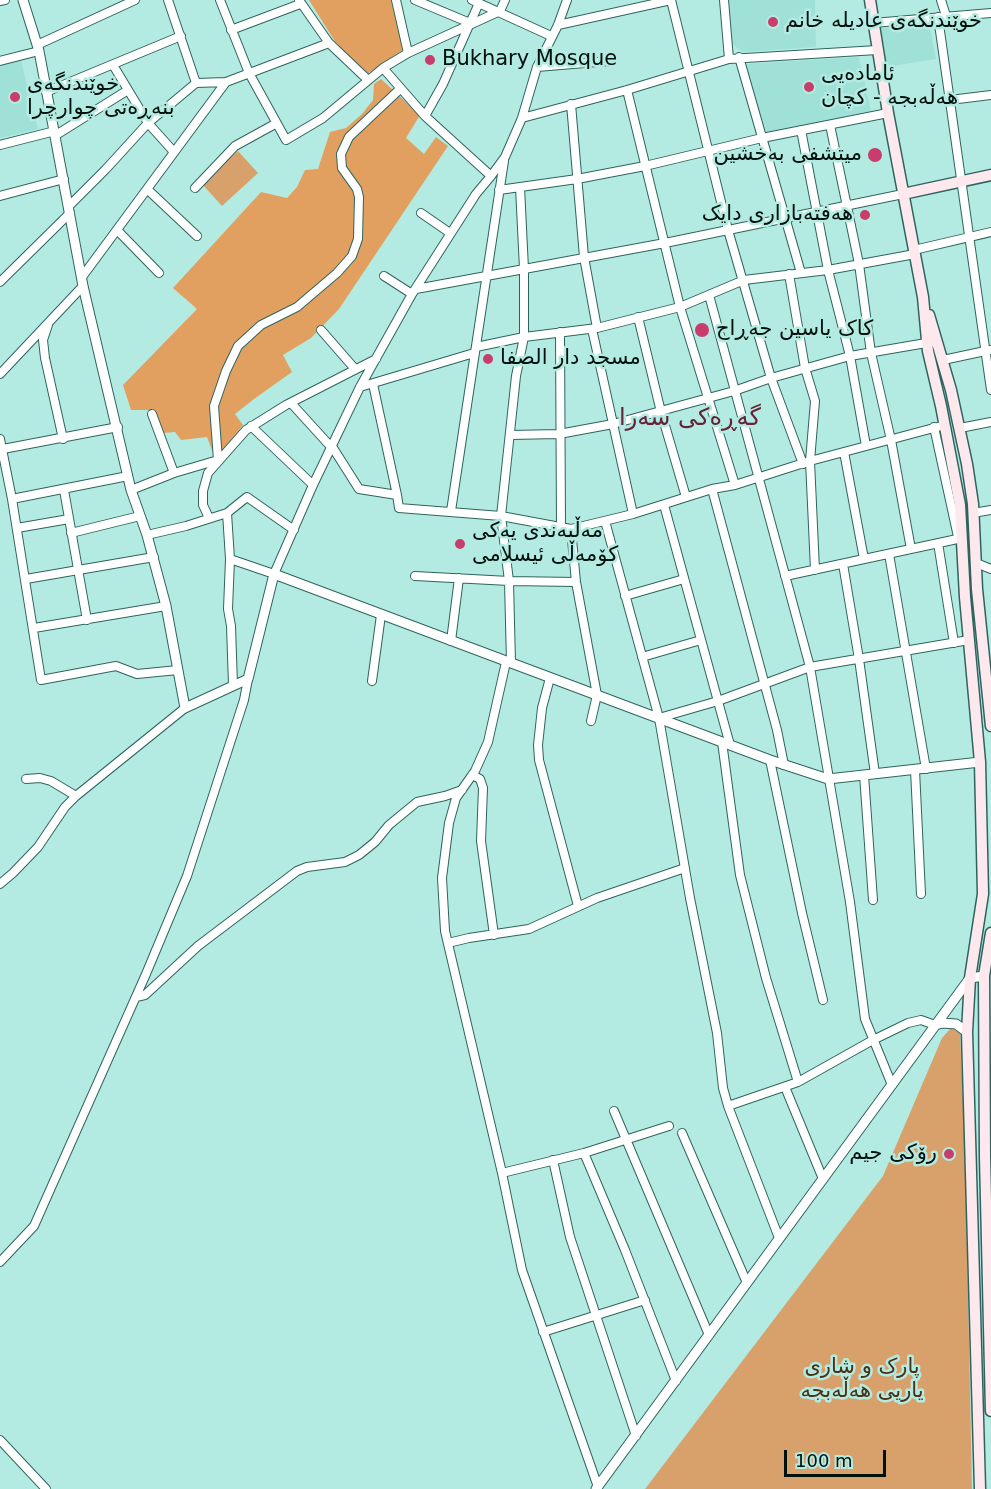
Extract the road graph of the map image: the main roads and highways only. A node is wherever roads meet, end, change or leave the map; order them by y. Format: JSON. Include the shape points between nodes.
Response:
{"nodes":[{"id":1,"x":870,"y":0,"type":"edge"},
{"id":2,"x":991,"y":175,"type":"edge"},
{"id":3,"x":903,"y":194,"type":"junction"},
{"id":4,"x":932,"y":342,"type":"junction"},
{"id":5,"x":988,"y":664,"type":"edge"},
{"id":6,"x":987,"y":677,"type":"junction"},
{"id":7,"x":974,"y":678,"type":"junction"},
{"id":8,"x":991,"y":726,"type":"edge"},
{"id":9,"x":991,"y":933,"type":"edge"},
{"id":10,"x":988,"y":975,"type":"edge"},
{"id":11,"x":988,"y":1098,"type":"edge"},
{"id":12,"x":989,"y":1261,"type":"edge"},
{"id":13,"x":973,"y":1264,"type":"junction"},
{"id":14,"x":991,"y":1411,"type":"edge"},
{"id":15,"x":980,"y":1489,"type":"edge"}],
"edges":[{"from":1,"to":3,"type":"main road"},
{"from":2,"to":3,"type":"main road"},
{"from":3,"to":4,"type":"main road"},
{"from":4,"to":5,"type":"main road","via":[[943,360],[960,428]]},
{"from":4,"to":7,"type":"main road","via":[[940,426],[960,505]]},
{"from":5,"to":6,"type":"main road"},
{"from":6,"to":7,"type":"main road"},
{"from":6,"to":8,"type":"main road"},
{"from":7,"to":13,"type":"main road","via":[[983,894],[970,978],[967,1032]]},
{"from":9,"to":10,"type":"main road"},
{"from":10,"to":11,"type":"main road"},
{"from":11,"to":12,"type":"main road"},
{"from":12,"to":13,"type":"main road"},
{"from":12,"to":14,"type":"main road"},
{"from":13,"to":15,"type":"main road"}]}
